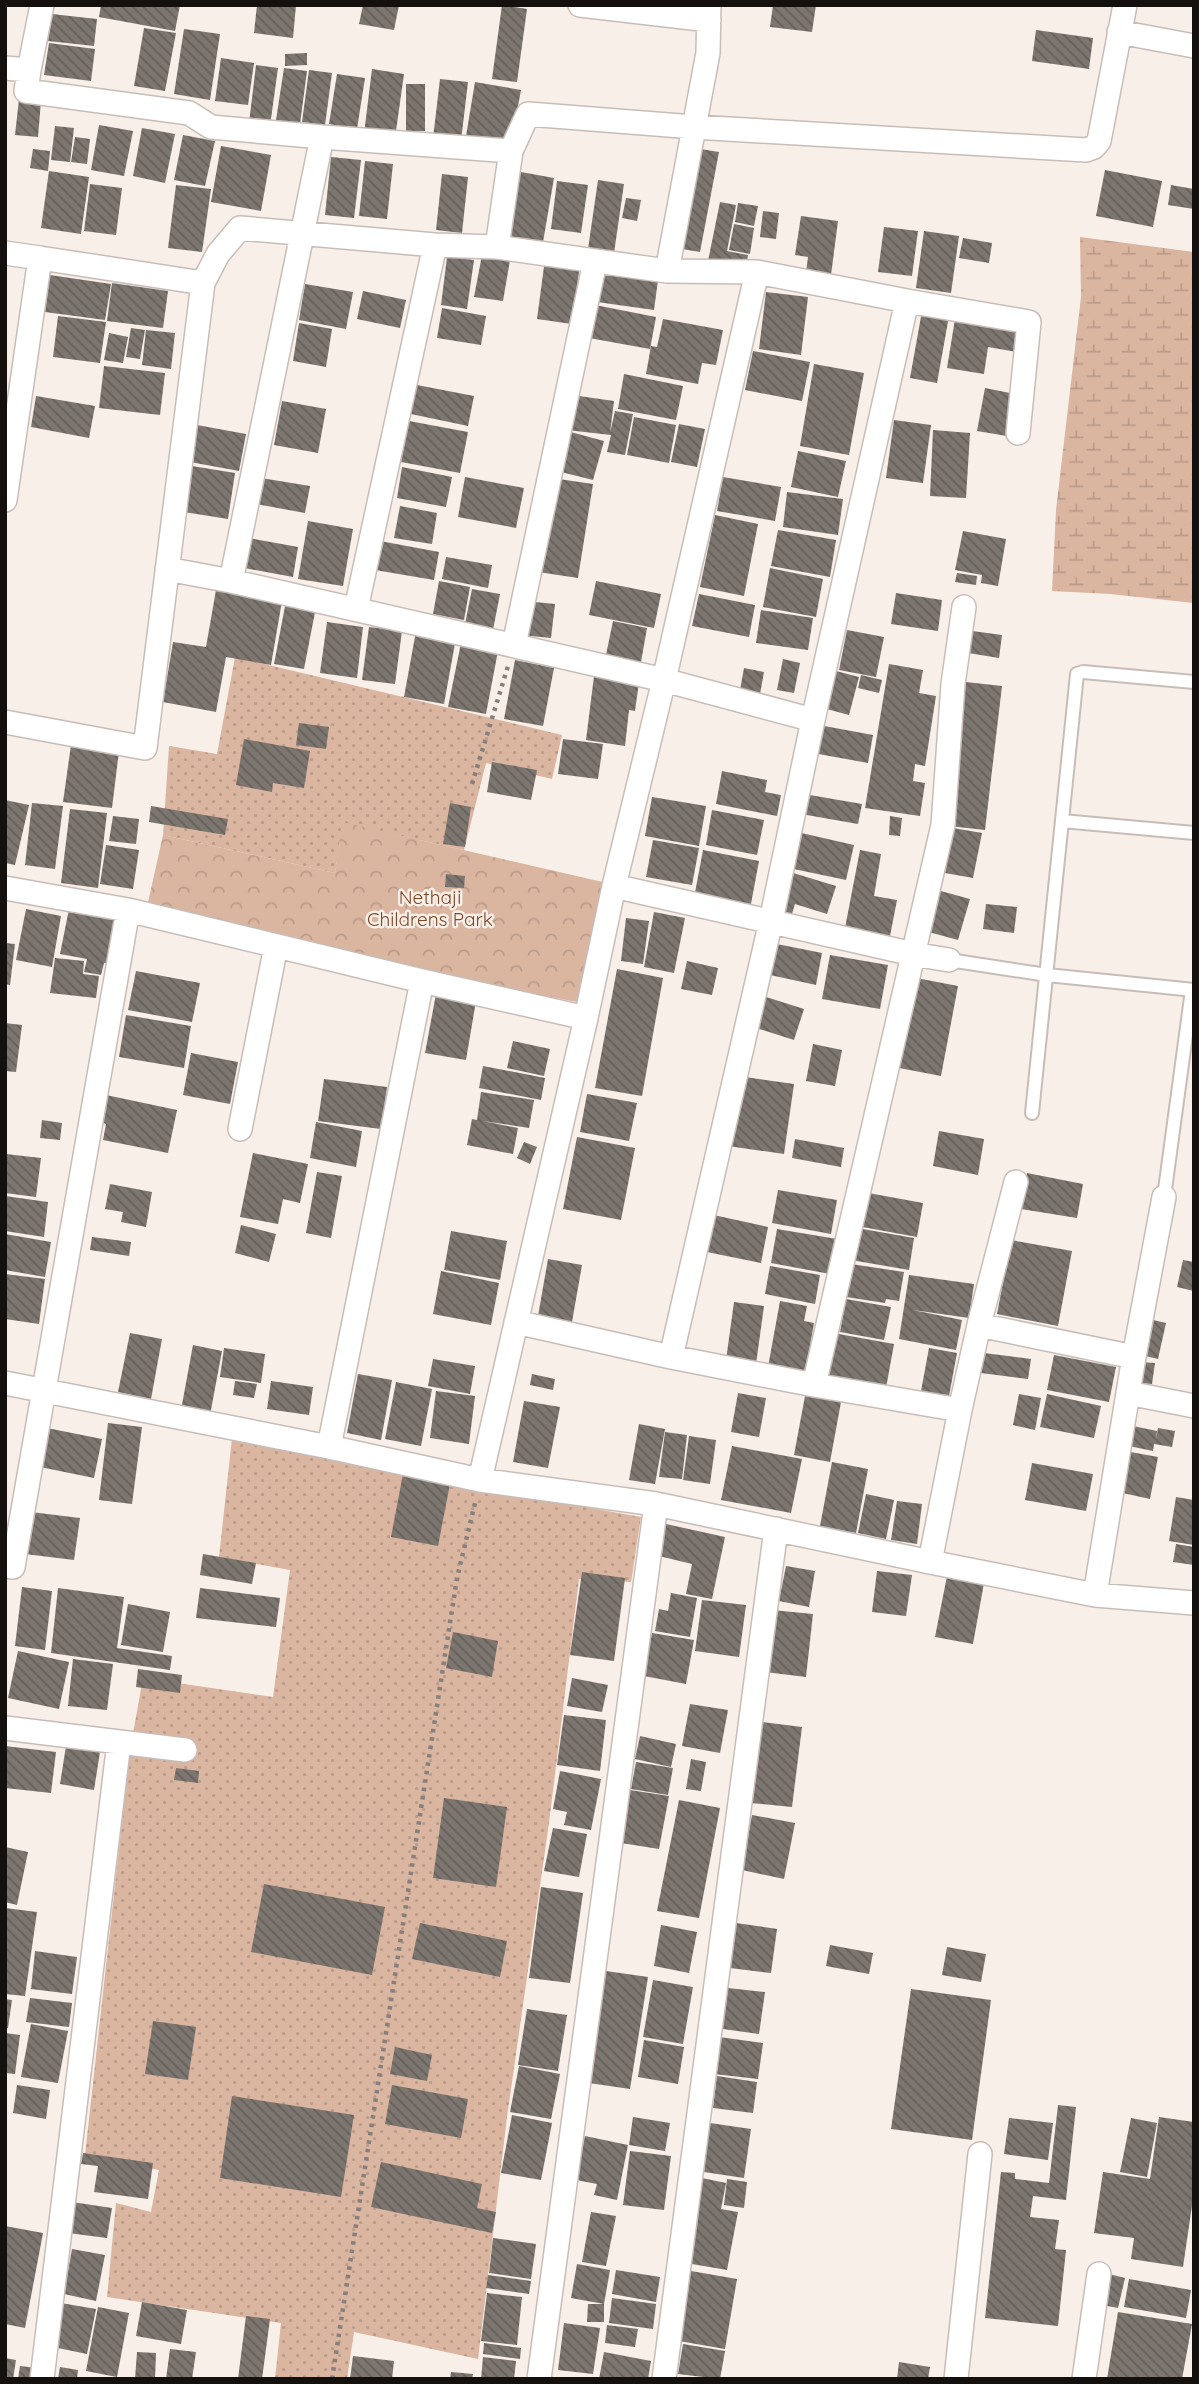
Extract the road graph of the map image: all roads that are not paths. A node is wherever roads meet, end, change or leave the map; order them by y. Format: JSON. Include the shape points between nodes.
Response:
{"nodes":[{"id":1,"x":42,"y":5,"type":"edge"},
{"id":2,"x":580,"y":5,"type":"edge"},
{"id":3,"x":1125,"y":5,"type":"edge"},
{"id":4,"x":709,"y":13,"type":"edge"},
{"id":5,"x":1119,"y":32,"type":"junction"},
{"id":6,"x":1194,"y":46,"type":"edge"},
{"id":7,"x":5,"y":68,"type":"edge"},
{"id":8,"x":29,"y":70,"type":"junction"},
{"id":9,"x":694,"y":127,"type":"junction"},
{"id":10,"x":323,"y":137,"type":"junction"},
{"id":11,"x":511,"y":152,"type":"junction"},
{"id":12,"x":304,"y":235,"type":"junction"},
{"id":13,"x":435,"y":245,"type":"junction"},
{"id":14,"x":497,"y":247,"type":"junction"},
{"id":15,"x":5,"y":253,"type":"edge"},
{"id":16,"x":40,"y":258,"type":"junction"},
{"id":17,"x":595,"y":262,"type":"junction"},
{"id":18,"x":667,"y":271,"type":"junction"},
{"id":19,"x":757,"y":272,"type":"junction"},
{"id":20,"x":203,"y":283,"type":"junction"},
{"id":21,"x":907,"y":301,"type":"junction"},
{"id":22,"x":1018,"y":433,"type":"dead end"},
{"id":23,"x":5,"y":500,"type":"edge"},
{"id":24,"x":167,"y":569,"type":"junction"},
{"id":25,"x":231,"y":581,"type":"junction"},
{"id":26,"x":964,"y":607,"type":"dead end"},
{"id":27,"x":356,"y":609,"type":"junction"},
{"id":28,"x":514,"y":645,"type":"junction"},
{"id":29,"x":664,"y":680,"type":"junction"},
{"id":30,"x":1194,"y":682,"type":"edge"},
{"id":31,"x":813,"y":720,"type":"junction"},
{"id":32,"x":5,"y":722,"type":"edge"},
{"id":33,"x":1062,"y":821,"type":"junction"},
{"id":34,"x":1194,"y":833,"type":"edge"},
{"id":35,"x":614,"y":886,"type":"junction"},
{"id":36,"x":5,"y":888,"type":"edge"},
{"id":37,"x":128,"y":910,"type":"junction"},
{"id":38,"x":771,"y":921,"type":"junction"},
{"id":39,"x":276,"y":946,"type":"junction"},
{"id":40,"x":913,"y":954,"type":"junction"},
{"id":41,"x":949,"y":960,"type":"joint"},
{"id":42,"x":1047,"y":975,"type":"junction"},
{"id":43,"x":422,"y":981,"type":"junction"},
{"id":44,"x":1193,"y":990,"type":"edge"},
{"id":45,"x":586,"y":1018,"type":"junction"},
{"id":46,"x":1032,"y":1113,"type":"dead end"},
{"id":47,"x":240,"y":1129,"type":"dead end"},
{"id":48,"x":1016,"y":1182,"type":"dead end"},
{"id":49,"x":1164,"y":1197,"type":"joint"},
{"id":50,"x":516,"y":1322,"type":"junction"},
{"id":51,"x":979,"y":1325,"type":"junction"},
{"id":52,"x":671,"y":1357,"type":"junction"},
{"id":53,"x":1133,"y":1357,"type":"junction"},
{"id":54,"x":5,"y":1383,"type":"edge"},
{"id":55,"x":814,"y":1385,"type":"junction"},
{"id":56,"x":44,"y":1390,"type":"junction"},
{"id":57,"x":1128,"y":1392,"type":"junction"},
{"id":58,"x":1194,"y":1406,"type":"edge"},
{"id":59,"x":960,"y":1410,"type":"junction"},
{"id":60,"x":329,"y":1447,"type":"junction"},
{"id":61,"x":480,"y":1480,"type":"junction"},
{"id":62,"x":656,"y":1504,"type":"junction"},
{"id":63,"x":776,"y":1529,"type":"junction"},
{"id":64,"x":930,"y":1562,"type":"junction"},
{"id":65,"x":5,"y":1566,"type":"edge"},
{"id":66,"x":1095,"y":1595,"type":"junction"},
{"id":67,"x":1194,"y":1603,"type":"edge"},
{"id":68,"x":5,"y":1728,"type":"edge"},
{"id":69,"x":119,"y":1742,"type":"junction"},
{"id":70,"x":185,"y":1750,"type":"dead end"},
{"id":71,"x":980,"y":2154,"type":"dead end"},
{"id":72,"x":1099,"y":2274,"type":"dead end"},
{"id":73,"x":42,"y":2379,"type":"edge"},
{"id":74,"x":539,"y":2379,"type":"edge"},
{"id":75,"x":664,"y":2379,"type":"edge"},
{"id":76,"x":956,"y":2379,"type":"edge"},
{"id":77,"x":1084,"y":2379,"type":"edge"}],
"edges":[{"from":1,"to":8,"type":"street"},
{"from":2,"to":4,"type":"street"},
{"from":3,"to":5,"type":"street"},
{"from":4,"to":9,"type":"street","via":[[708,53]]},
{"from":5,"to":6,"type":"street"},
{"from":5,"to":9,"type":"street","via":[[1099,141],[1086,150]]},
{"from":7,"to":8,"type":"street"},
{"from":8,"to":10,"type":"street","via":[[26,91],[190,113],[211,127]]},
{"from":9,"to":11,"type":"street","via":[[528,114]]},
{"from":9,"to":18,"type":"street"},
{"from":10,"to":11,"type":"street"},
{"from":10,"to":12,"type":"street"},
{"from":11,"to":14,"type":"street"},
{"from":12,"to":13,"type":"street"},
{"from":12,"to":20,"type":"street","via":[[240,228],[218,254]]},
{"from":12,"to":25,"type":"street"},
{"from":13,"to":14,"type":"street"},
{"from":13,"to":27,"type":"street"},
{"from":14,"to":17,"type":"street"},
{"from":15,"to":16,"type":"street"},
{"from":16,"to":20,"type":"street"},
{"from":16,"to":23,"type":"street"},
{"from":17,"to":18,"type":"street"},
{"from":17,"to":28,"type":"street"},
{"from":18,"to":19,"type":"street"},
{"from":19,"to":21,"type":"street"},
{"from":19,"to":29,"type":"street"},
{"from":20,"to":24,"type":"street"},
{"from":21,"to":22,"type":"street","via":[[1029,322]]},
{"from":21,"to":31,"type":"street"},
{"from":24,"to":25,"type":"street"},
{"from":24,"to":32,"type":"street","via":[[145,748]]},
{"from":25,"to":27,"type":"street"},
{"from":26,"to":40,"type":"street","via":[[953,684],[943,825]]},
{"from":27,"to":28,"type":"street"},
{"from":28,"to":29,"type":"street"},
{"from":29,"to":31,"type":"street"},
{"from":29,"to":35,"type":"street"},
{"from":30,"to":33,"type":"lane","via":[[1077,674]]},
{"from":31,"to":38,"type":"street"},
{"from":33,"to":34,"type":"lane"},
{"from":33,"to":42,"type":"lane"},
{"from":35,"to":38,"type":"street"},
{"from":35,"to":45,"type":"street"},
{"from":36,"to":37,"type":"street"},
{"from":37,"to":39,"type":"street"},
{"from":37,"to":56,"type":"street"},
{"from":38,"to":40,"type":"street"},
{"from":38,"to":52,"type":"street"},
{"from":39,"to":43,"type":"street"},
{"from":39,"to":47,"type":"street"},
{"from":40,"to":41,"type":"street"},
{"from":40,"to":55,"type":"street"},
{"from":41,"to":42,"type":"lane"},
{"from":42,"to":44,"type":"lane"},
{"from":42,"to":46,"type":"lane"},
{"from":43,"to":45,"type":"street"},
{"from":43,"to":60,"type":"street"},
{"from":44,"to":49,"type":"lane"},
{"from":45,"to":50,"type":"street"},
{"from":48,"to":51,"type":"street"},
{"from":49,"to":53,"type":"street"},
{"from":50,"to":52,"type":"street"},
{"from":50,"to":61,"type":"street"},
{"from":51,"to":53,"type":"street"},
{"from":51,"to":59,"type":"street"},
{"from":52,"to":55,"type":"street"},
{"from":53,"to":57,"type":"street"},
{"from":54,"to":56,"type":"street"},
{"from":55,"to":59,"type":"street"},
{"from":56,"to":60,"type":"street"},
{"from":56,"to":65,"type":"street","via":[[13,1567]]},
{"from":57,"to":58,"type":"street"},
{"from":57,"to":66,"type":"street"},
{"from":59,"to":64,"type":"street"},
{"from":60,"to":61,"type":"street"},
{"from":61,"to":62,"type":"street"},
{"from":62,"to":63,"type":"street"},
{"from":62,"to":74,"type":"street"},
{"from":63,"to":64,"type":"street"},
{"from":63,"to":75,"type":"street"},
{"from":64,"to":66,"type":"street"},
{"from":66,"to":67,"type":"street"},
{"from":68,"to":69,"type":"street"},
{"from":69,"to":70,"type":"street"},
{"from":69,"to":73,"type":"street"},
{"from":71,"to":76,"type":"street"},
{"from":72,"to":77,"type":"street"}]}
